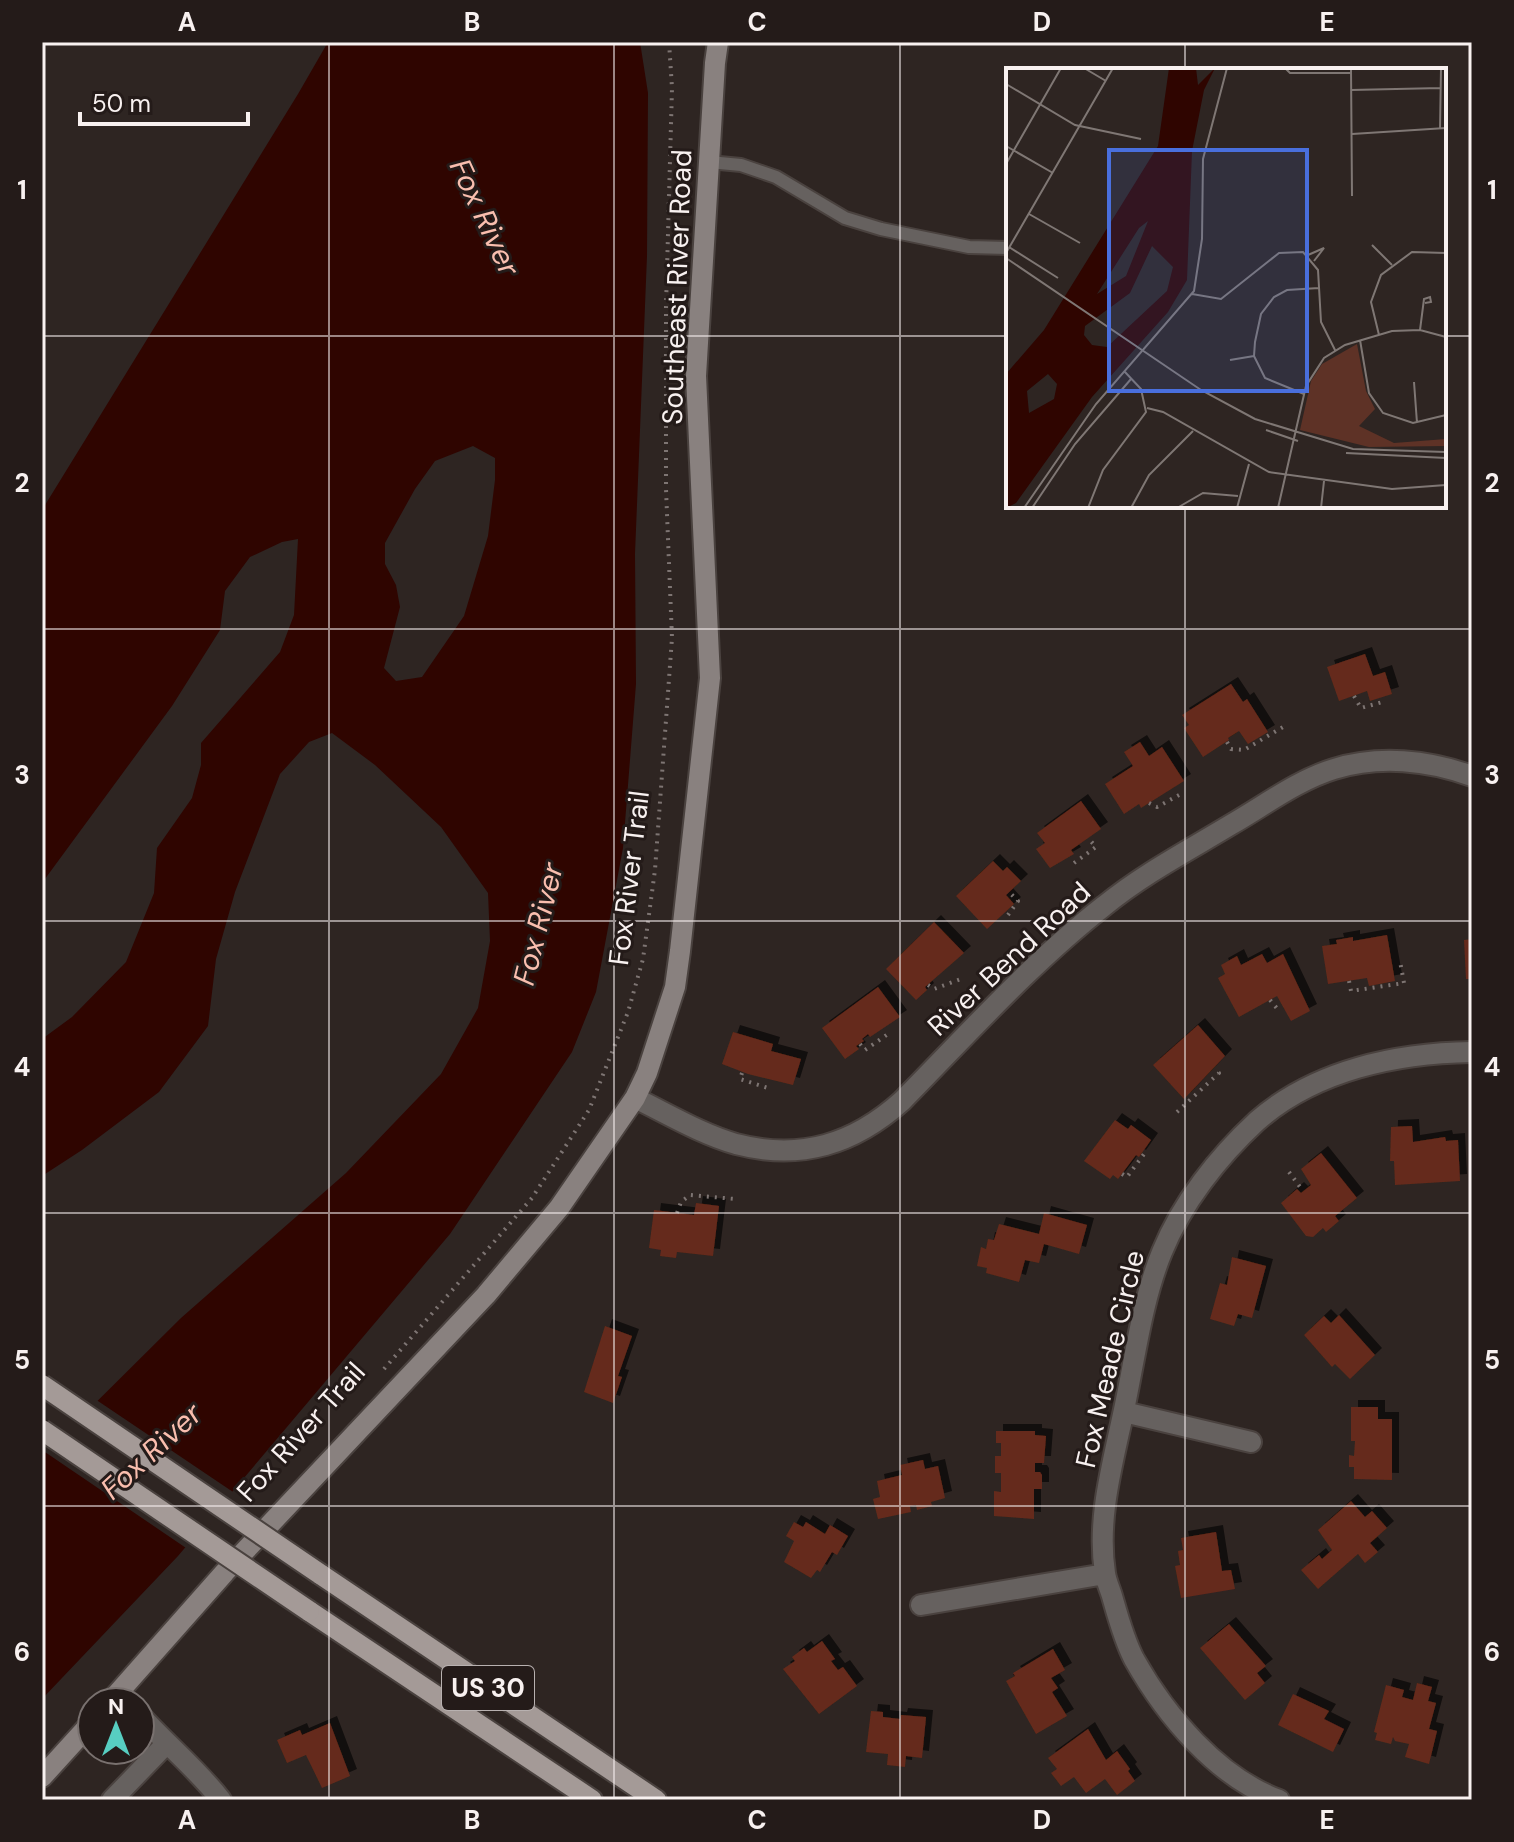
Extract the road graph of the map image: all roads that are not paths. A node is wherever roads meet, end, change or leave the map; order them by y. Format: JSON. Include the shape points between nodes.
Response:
{"nodes":[{"id":1,"x":718,"y":42,"type":"edge"},
{"id":2,"x":709,"y":162,"type":"junction"},
{"id":3,"x":1006,"y":248,"type":"edge"},
{"id":4,"x":1472,"y":776,"type":"edge"},
{"id":5,"x":1472,"y":1052,"type":"edge"},
{"id":6,"x":635,"y":1098,"type":"junction"},
{"id":7,"x":42,"y":1385,"type":"edge"},
{"id":8,"x":1124,"y":1412,"type":"junction"},
{"id":9,"x":42,"y":1430,"type":"edge"},
{"id":10,"x":1251,"y":1442,"type":"dead end"},
{"id":11,"x":1105,"y":1574,"type":"junction"},
{"id":12,"x":921,"y":1605,"type":"dead end"},
{"id":13,"x":130,"y":1686,"type":"edge"},
{"id":14,"x":156,"y":1733,"type":"edge"},
{"id":15,"x":76,"y":1740,"type":"edge"},
{"id":16,"x":166,"y":1744,"type":"junction"},
{"id":17,"x":42,"y":1777,"type":"edge"},
{"id":18,"x":112,"y":1800,"type":"edge"},
{"id":19,"x":221,"y":1800,"type":"edge"},
{"id":20,"x":592,"y":1800,"type":"edge"},
{"id":21,"x":656,"y":1800,"type":"edge"},
{"id":22,"x":1279,"y":1800,"type":"edge"}],
"edges":[{"from":1,"to":2,"type":"street","name":"Southeast River Road"},
{"from":2,"to":3,"type":"lane","via":[[741,165],[776,177],[845,218],[881,229],[969,247]]},
{"from":2,"to":6,"type":"street","name":"Southeast River Road","via":[[696,376],[710,678],[675,987]]},
{"from":4,"to":6,"type":"street","name":"River Bend Road","via":[[1425,762],[1395,761],[1334,769],[1296,786],[1107,903],[1047,955],[902,1101],[855,1135],[800,1150],[736,1144]]},
{"from":5,"to":8,"type":"street","name":"Fox Meade Circle","via":[[1358,1067],[1317,1083],[1259,1120],[1225,1153],[1161,1254]]},
{"from":6,"to":13,"type":"street","name":"Southeast River Road","via":[[559,1208],[486,1295],[225,1572]]},
{"from":7,"to":21,"type":"main road","number":"US 30","bridge":true},
{"from":8,"to":10,"type":"street"},
{"from":8,"to":11,"type":"street","name":"Fox Meade Circle","via":[[1107,1500]]},
{"from":9,"to":20,"type":"main road","number":"US 30","bridge":true},
{"from":11,"to":12,"type":"street"},
{"from":11,"to":22,"type":"street","name":"Fox Meade Circle","via":[[1133,1658],[1163,1703],[1220,1765]]},
{"from":14,"to":16,"type":"street"},
{"from":15,"to":17,"type":"street"},
{"from":16,"to":18,"type":"street"},
{"from":16,"to":19,"type":"street"}]}
